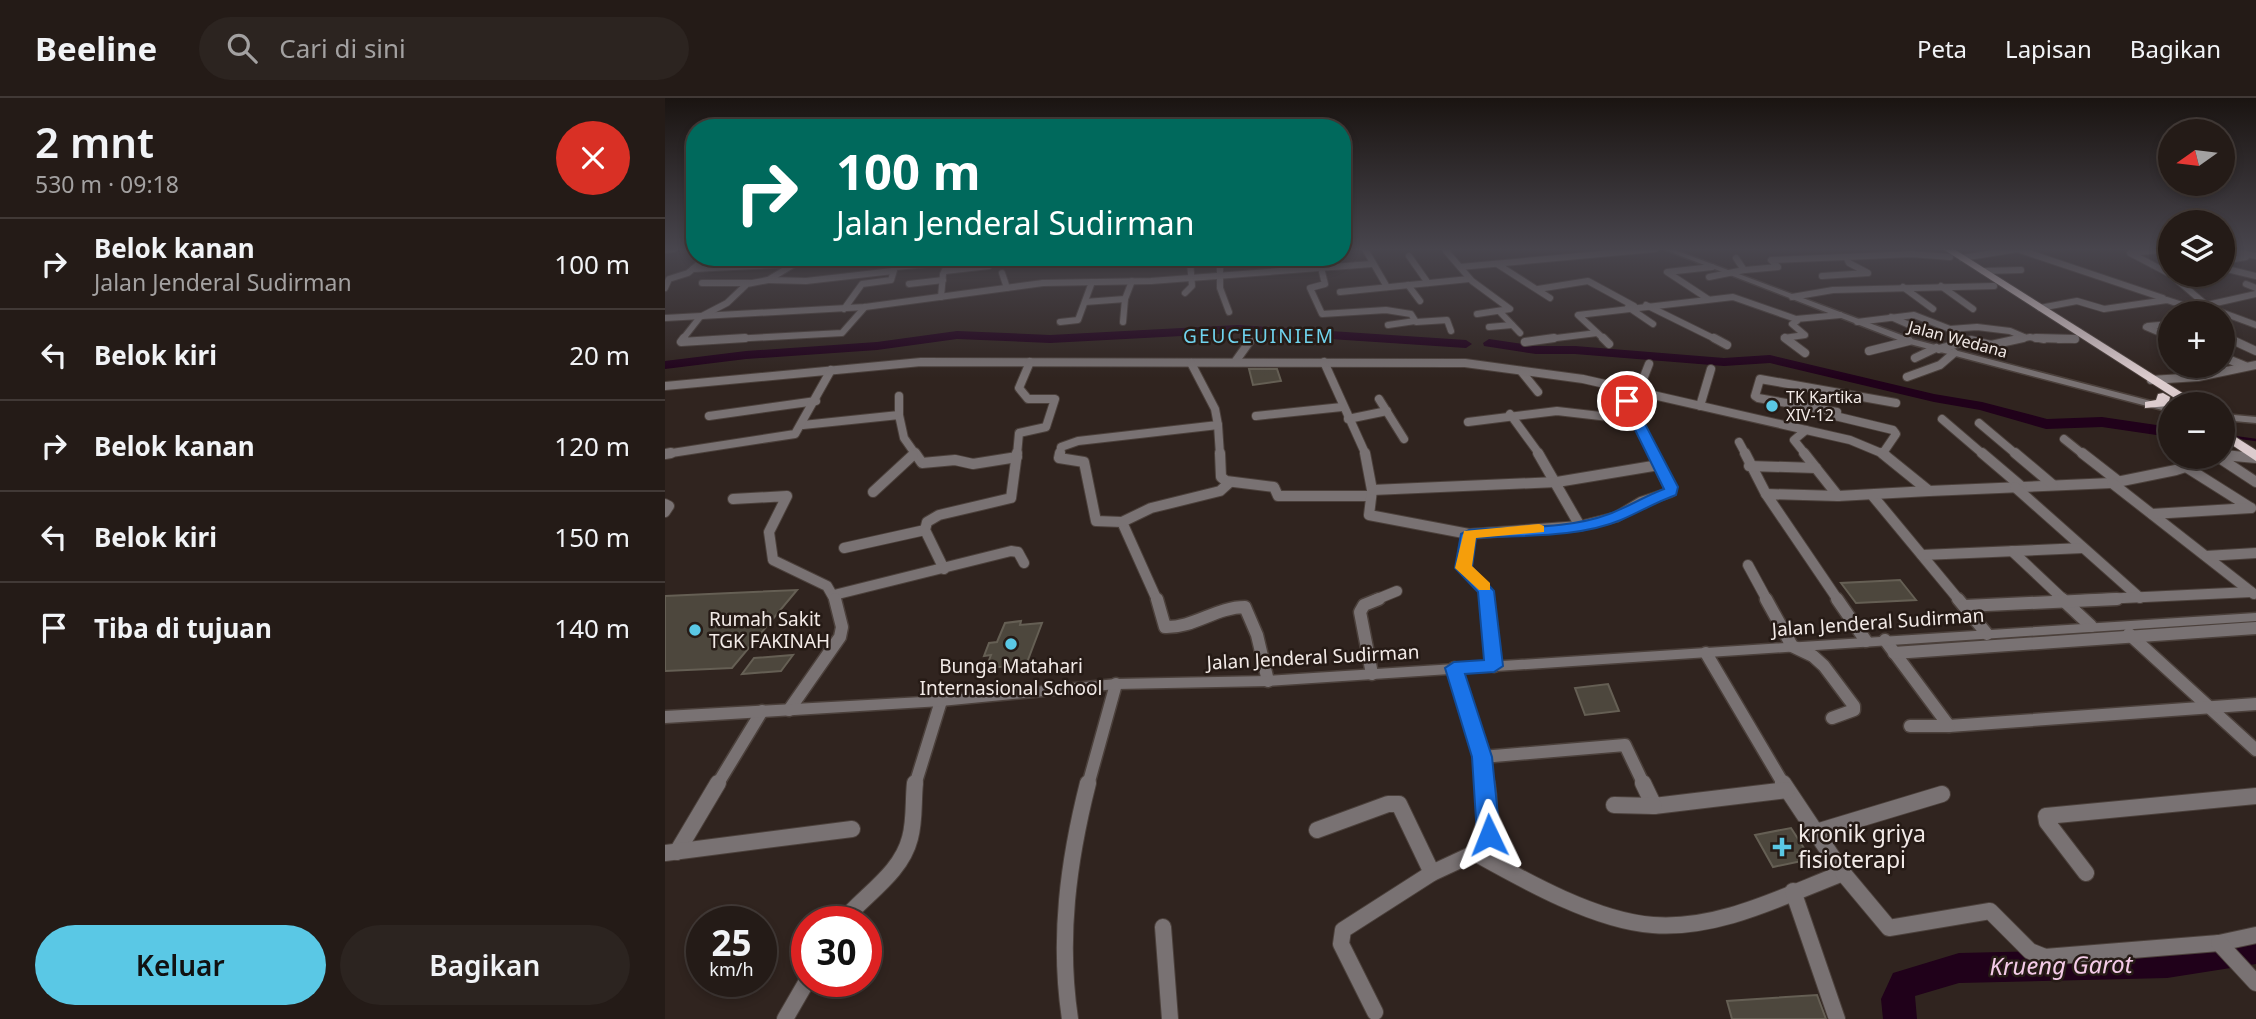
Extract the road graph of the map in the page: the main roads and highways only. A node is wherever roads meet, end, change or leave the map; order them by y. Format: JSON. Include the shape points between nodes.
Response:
{"nodes":[{"id":1,"x":2003,"y":292,"type":"edge"},
{"id":2,"x":2015,"y":292,"type":"edge"},
{"id":3,"x":2172,"y":392,"type":"edge"},
{"id":4,"x":2158,"y":397,"type":"edge"},
{"id":5,"x":2158,"y":404,"type":"edge"},
{"id":6,"x":2150,"y":405,"type":"road end"},
{"id":7,"x":2235,"y":437,"type":"edge"},
{"id":8,"x":2254,"y":453,"type":"edge"}],
"edges":[{"from":1,"to":4,"type":"highway"},
{"from":2,"to":3,"type":"highway"},
{"from":5,"to":6,"type":"highway"},
{"from":7,"to":8,"type":"highway"}]}
